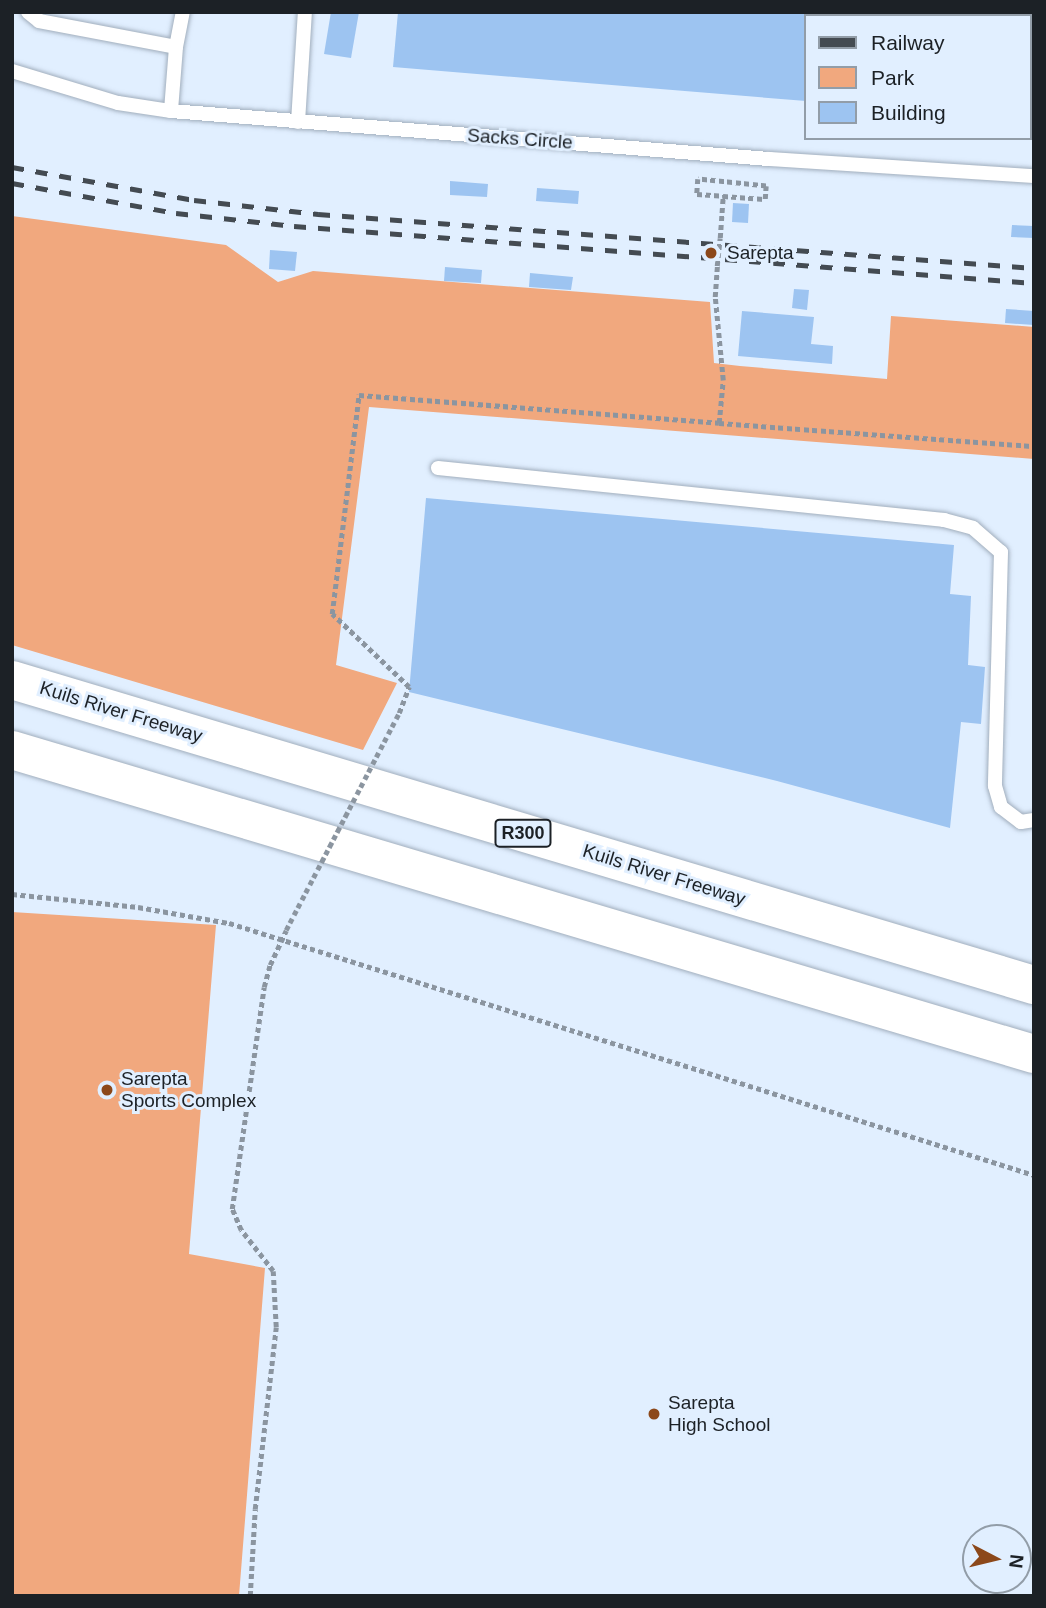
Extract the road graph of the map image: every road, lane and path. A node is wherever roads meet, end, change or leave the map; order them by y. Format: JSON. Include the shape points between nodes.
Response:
{"nodes":[{"id":1,"x":28,"y":12,"type":"edge"},
{"id":2,"x":183,"y":12,"type":"edge"},
{"id":3,"x":305,"y":12,"type":"edge"},
{"id":4,"x":176,"y":47,"type":"junction"},
{"id":5,"x":12,"y":71,"type":"edge"},
{"id":6,"x":171,"y":111,"type":"junction"},
{"id":7,"x":298,"y":122,"type":"junction"},
{"id":8,"x":1034,"y":176,"type":"edge"},
{"id":9,"x":723,"y":196,"type":"junction"},
{"id":10,"x":715,"y":297,"type":"dead end"},
{"id":11,"x":719,"y":423,"type":"dead end"},
{"id":12,"x":1034,"y":446,"type":"edge"},
{"id":13,"x":438,"y":468,"type":"dead end"},
{"id":14,"x":12,"y":680,"type":"edge"},
{"id":15,"x":399,"y":713,"type":"dead end"},
{"id":16,"x":12,"y":750,"type":"edge"},
{"id":17,"x":1034,"y":820,"type":"edge"},
{"id":18,"x":12,"y":894,"type":"edge"},
{"id":19,"x":281,"y":940,"type":"junction"},
{"id":20,"x":1034,"y":985,"type":"edge"},
{"id":21,"x":1034,"y":1054,"type":"edge"},
{"id":22,"x":1034,"y":1175,"type":"edge"},
{"id":23,"x":250,"y":1596,"type":"edge"}],
"edges":[{"from":1,"to":4,"type":"lane","via":[[39,21]]},
{"from":2,"to":4,"type":"lane"},
{"from":3,"to":7,"type":"lane"},
{"from":4,"to":6,"type":"lane"},
{"from":5,"to":6,"type":"lane","name":"Sacks Circle","via":[[118,103]]},
{"from":6,"to":7,"type":"lane","name":"Sacks Circle"},
{"from":7,"to":8,"type":"lane","name":"Sacks Circle"},
{"from":9,"to":9,"type":"path","via":[[765,199],[766,186],[698,179],[697,194]]},
{"from":9,"to":10,"type":"path","bridge":true},
{"from":11,"to":12,"type":"path"},
{"from":13,"to":17,"type":"lane","via":[[944,520],[973,528],[1001,552],[995,786],[1001,807],[1021,822]]},
{"from":14,"to":20,"type":"highway","name":"Kuils River Freeway","number":"R300"},
{"from":15,"to":19,"type":"path","bridge":true},
{"from":16,"to":21,"type":"highway"},
{"from":18,"to":19,"type":"path","via":[[138,907],[219,921]]},
{"from":19,"to":22,"type":"path"},
{"from":19,"to":23,"type":"path","via":[[264,987],[232,1209],[241,1230],[273,1271],[276,1327]]}]}
